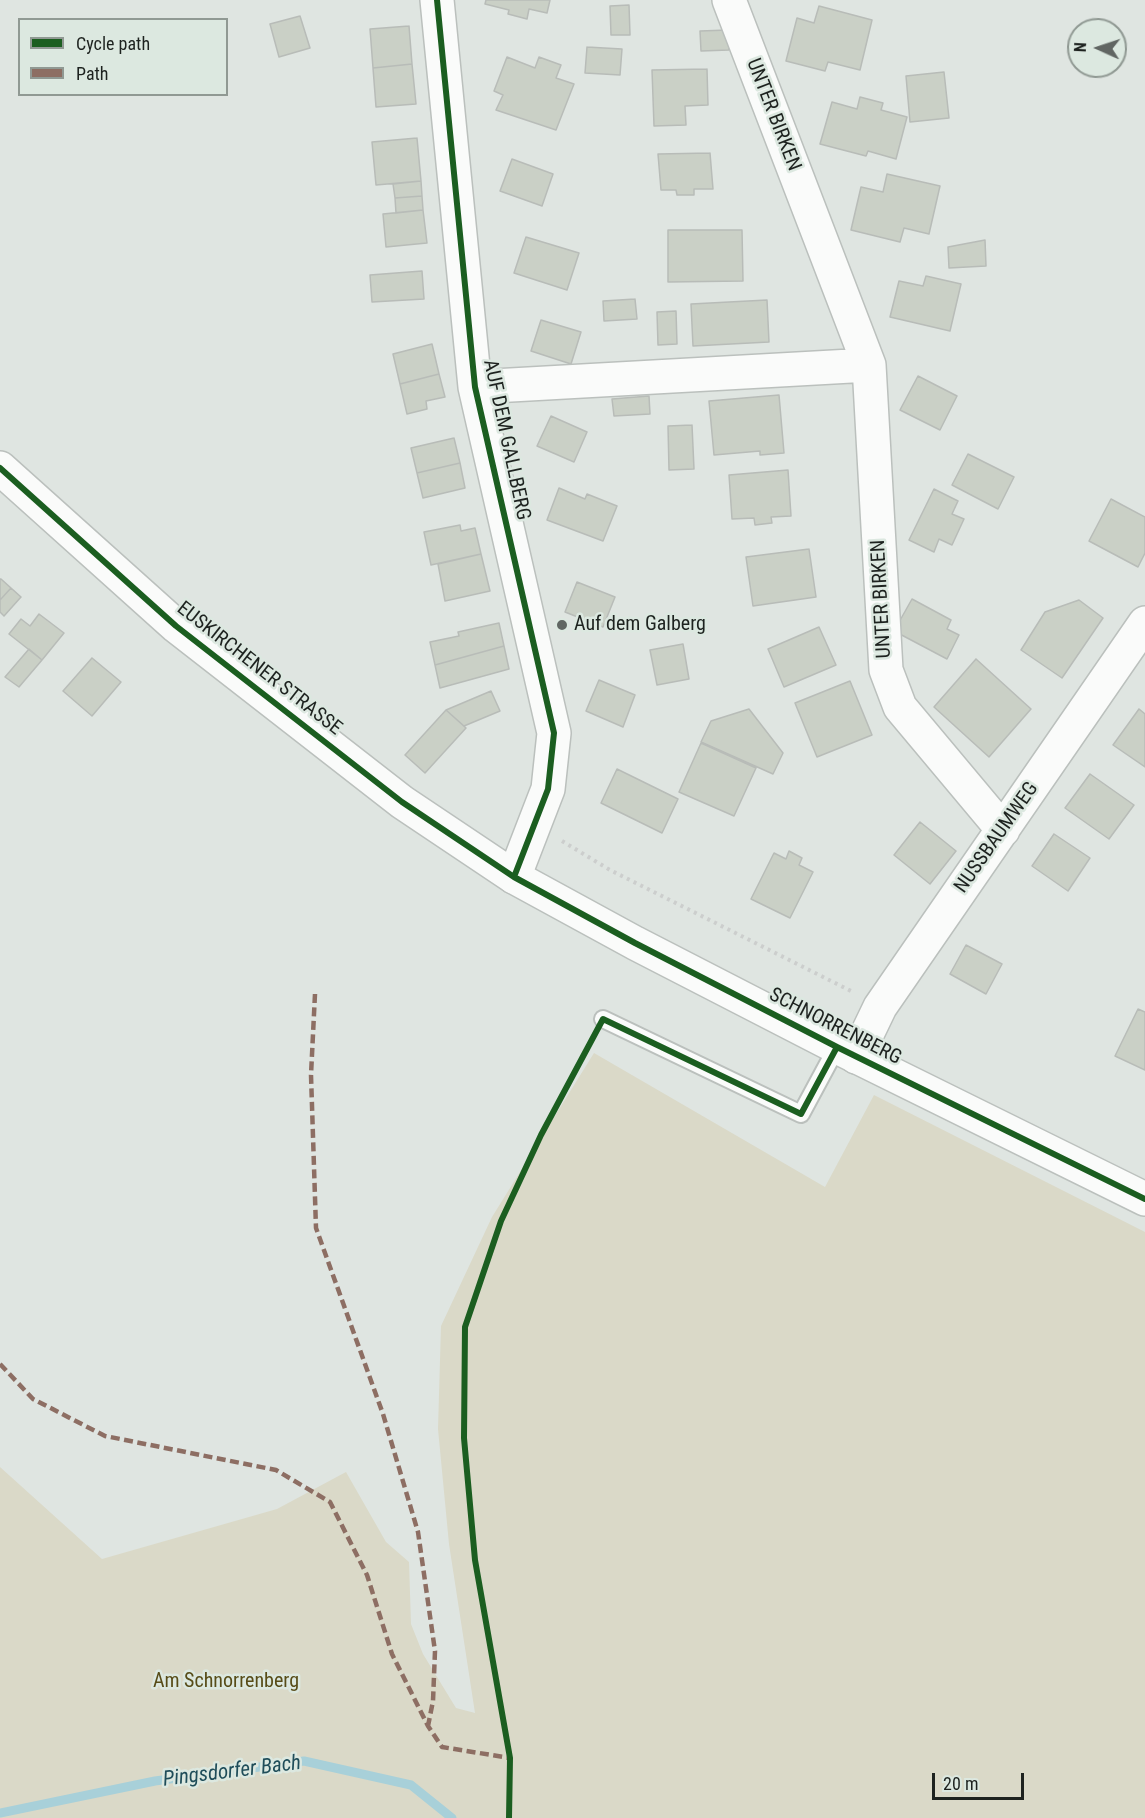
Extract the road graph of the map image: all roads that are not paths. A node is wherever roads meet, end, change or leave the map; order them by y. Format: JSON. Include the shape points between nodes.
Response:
{"nodes":[{"id":1,"x":437,"y":0,"type":"edge"},
{"id":2,"x":729,"y":0,"type":"edge"},
{"id":3,"x":869,"y":364,"type":"junction"},
{"id":4,"x":475,"y":387,"type":"junction"},
{"id":5,"x":0,"y":468,"type":"edge"},
{"id":6,"x":1145,"y":623,"type":"edge"},
{"id":7,"x":1003,"y":830,"type":"junction"},
{"id":8,"x":514,"y":877,"type":"junction"},
{"id":9,"x":603,"y":1019,"type":"dead end"},
{"id":10,"x":846,"y":1052,"type":"junction"},
{"id":11,"x":1145,"y":1199,"type":"edge"}],
"edges":[{"from":1,"to":4,"type":"street","name":"AUF DEM GALLBERG"},
{"from":2,"to":3,"type":"street","name":"UNTER BIRKEN"},
{"from":3,"to":4,"type":"street"},
{"from":3,"to":7,"type":"street","name":"UNTER BIRKEN","via":[[886,670],[900,707]]},
{"from":4,"to":8,"type":"street","name":"AUF DEM GALLBERG","via":[[554,734],[548,789]]},
{"from":5,"to":8,"type":"street","name":"EUSKIRCHENER STRASSE","via":[[176,626],[402,802]]},
{"from":6,"to":7,"type":"street","name":"NUSSBAUMWEG"},
{"from":7,"to":10,"type":"street","name":"NUSSBAUMWEG"},
{"from":8,"to":10,"type":"street","name":"SCHNORRENBERG"},
{"from":9,"to":10,"type":"lane","via":[[801,1114]]},
{"from":10,"to":11,"type":"street","name":"SCHNORRENBERG"}]}
